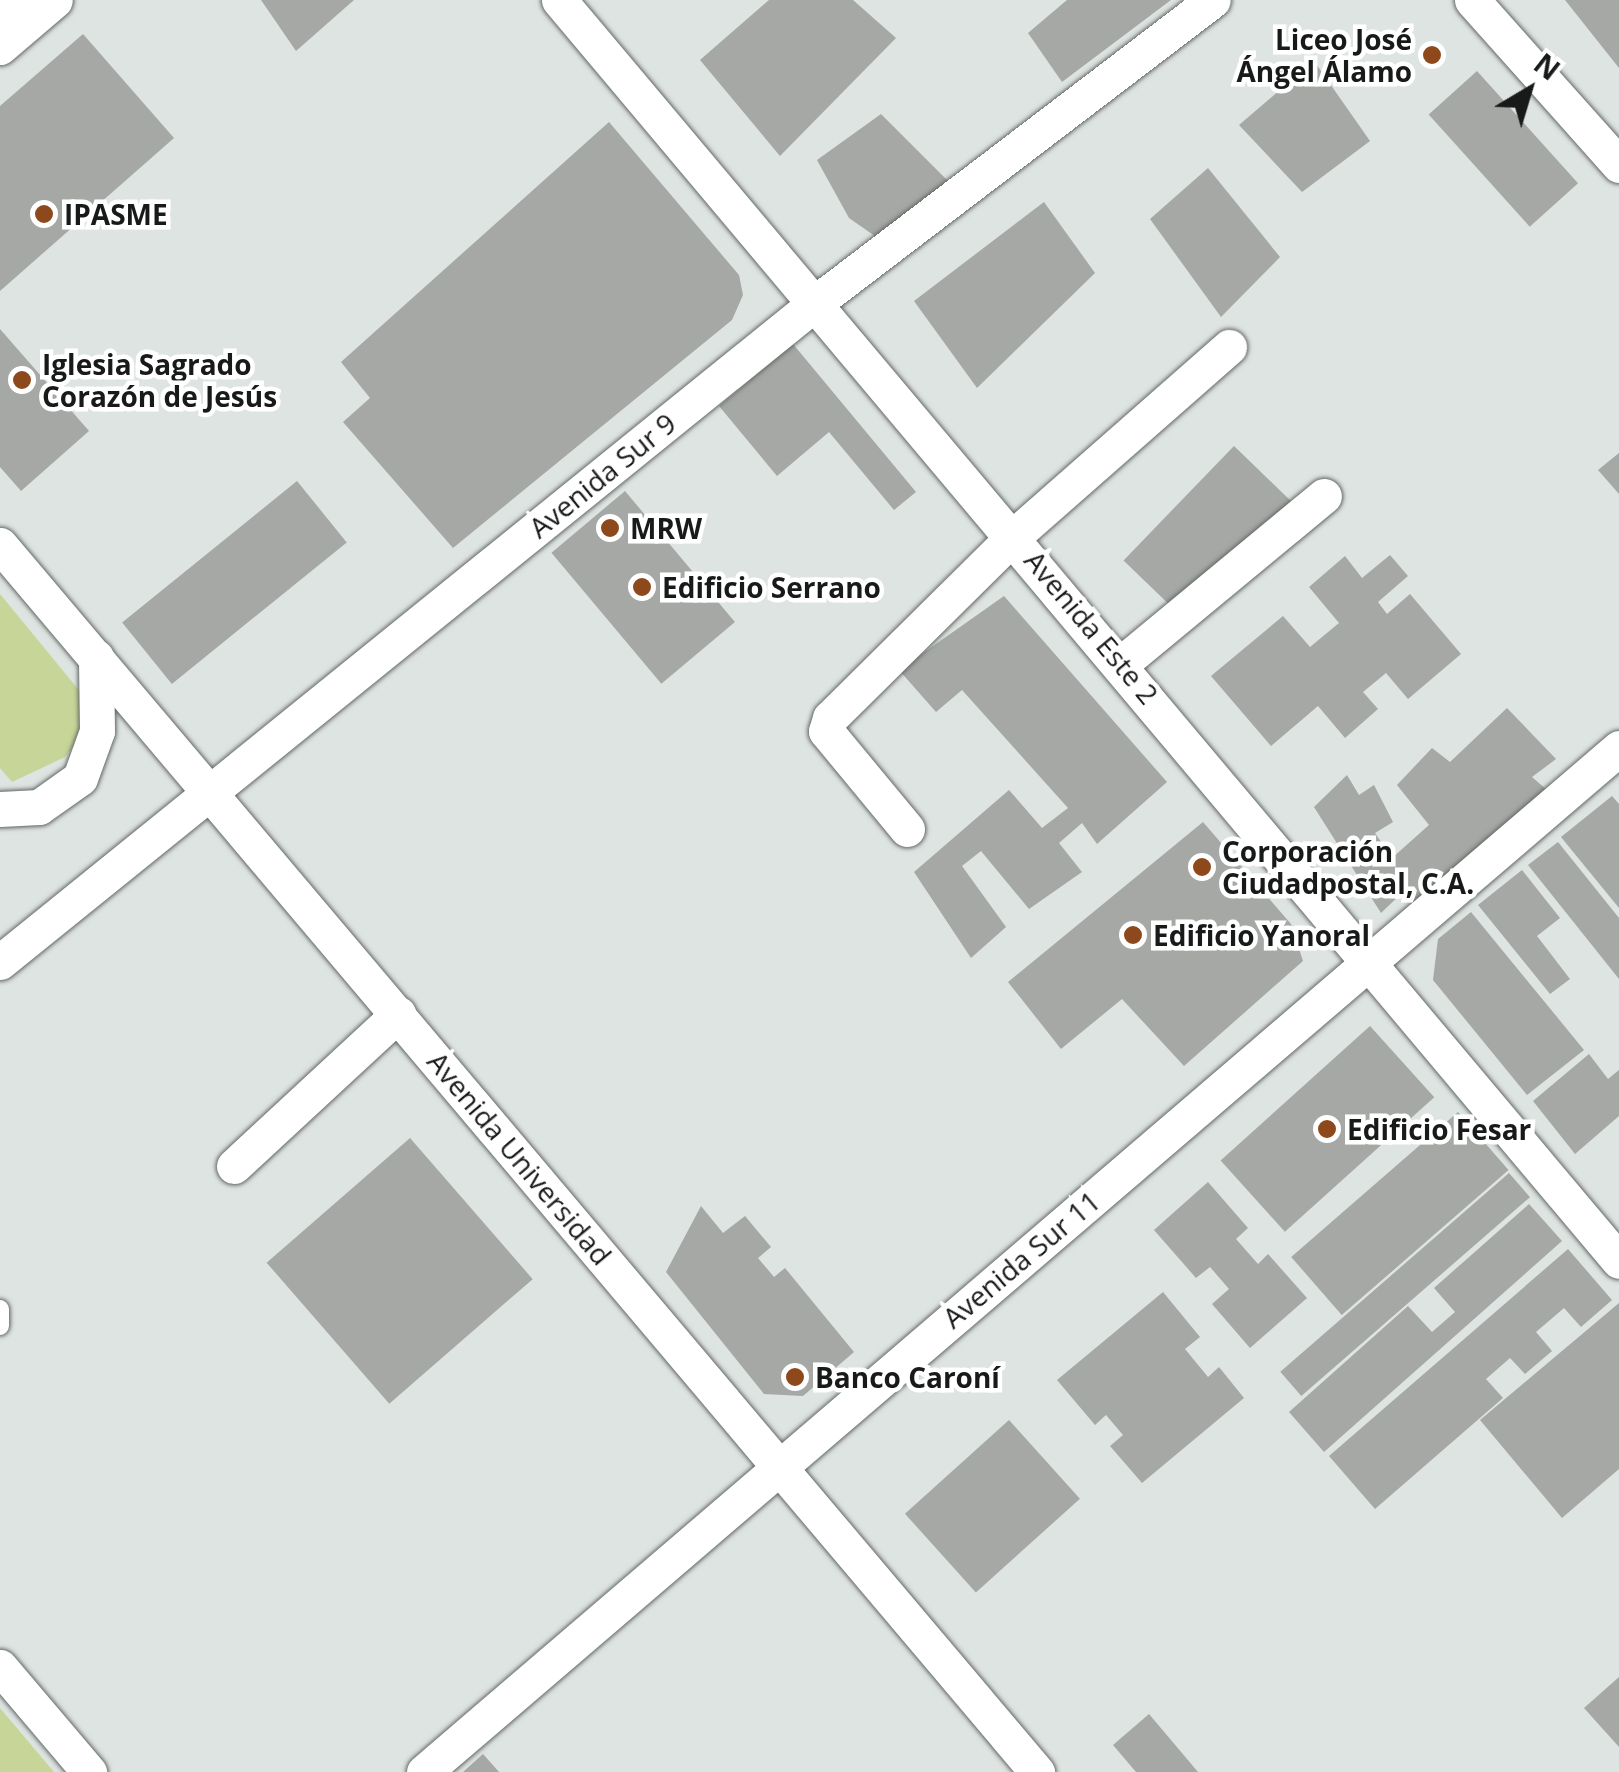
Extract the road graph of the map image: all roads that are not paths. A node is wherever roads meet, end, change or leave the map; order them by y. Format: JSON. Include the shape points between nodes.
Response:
{"nodes":[{"id":1,"x":12,"y":0,"type":"edge"},
{"id":2,"x":55,"y":0,"type":"edge"},
{"id":3,"x":559,"y":0,"type":"edge"},
{"id":4,"x":1213,"y":0,"type":"edge"},
{"id":5,"x":1472,"y":0,"type":"edge"},
{"id":6,"x":0,"y":10,"type":"edge"},
{"id":7,"x":0,"y":47,"type":"edge"},
{"id":8,"x":1619,"y":165,"type":"edge"},
{"id":9,"x":819,"y":300,"type":"junction"},
{"id":10,"x":1229,"y":346,"type":"dead end"},
{"id":11,"x":1324,"y":496,"type":"dead end"},
{"id":12,"x":1015,"y":535,"type":"junction"},
{"id":13,"x":0,"y":545,"type":"edge"},
{"id":14,"x":96,"y":657,"type":"junction"},
{"id":15,"x":1122,"y":663,"type":"junction"},
{"id":16,"x":1619,"y":748,"type":"edge"},
{"id":17,"x":210,"y":789,"type":"junction"},
{"id":18,"x":0,"y":809,"type":"edge"},
{"id":19,"x":906,"y":829,"type":"dead end"},
{"id":20,"x":1371,"y":961,"type":"junction"},
{"id":21,"x":0,"y":962,"type":"edge"},
{"id":22,"x":398,"y":1014,"type":"junction"},
{"id":23,"x":234,"y":1166,"type":"dead end"},
{"id":24,"x":1619,"y":1261,"type":"edge"},
{"id":25,"x":0,"y":1309,"type":"edge"},
{"id":26,"x":0,"y":1326,"type":"edge"},
{"id":27,"x":779,"y":1465,"type":"junction"},
{"id":28,"x":0,"y":1667,"type":"edge"},
{"id":29,"x":89,"y":1772,"type":"edge"},
{"id":30,"x":424,"y":1772,"type":"edge"},
{"id":31,"x":1038,"y":1772,"type":"edge"}],
"edges":[{"from":1,"to":6,"type":"main road"},
{"from":2,"to":7,"type":"street"},
{"from":3,"to":9,"type":"street","name":"Avenida Este 2"},
{"from":4,"to":9,"type":"street","name":"Avenida Sur 9"},
{"from":5,"to":8,"type":"street"},
{"from":9,"to":12,"type":"street","name":"Avenida Este 2"},
{"from":9,"to":17,"type":"street","name":"Avenida Sur 9"},
{"from":10,"to":12,"type":"street"},
{"from":11,"to":15,"type":"street"},
{"from":12,"to":15,"type":"street","name":"Avenida Este 2"},
{"from":12,"to":19,"type":"street","via":[[830,718],[826,730]]},
{"from":13,"to":14,"type":"street","name":"Avenida Universidad"},
{"from":14,"to":17,"type":"street","name":"Avenida Universidad"},
{"from":14,"to":18,"type":"street","via":[[97,731],[80,778],[39,806]]},
{"from":15,"to":20,"type":"street","name":"Avenida Este 2"},
{"from":16,"to":20,"type":"street","name":"Avenida Sur 11"},
{"from":17,"to":21,"type":"street","name":"Avenida Sur 9"},
{"from":17,"to":22,"type":"street","name":"Avenida Universidad"},
{"from":20,"to":24,"type":"street","name":"Avenida Este 2"},
{"from":20,"to":27,"type":"street","name":"Avenida Sur 11"},
{"from":22,"to":23,"type":"street"},
{"from":22,"to":27,"type":"street","name":"Avenida Universidad"},
{"from":25,"to":26,"type":"lane"},
{"from":27,"to":30,"type":"street","name":"Avenida Sur 11"},
{"from":27,"to":31,"type":"street","name":"Avenida Universidad"},
{"from":28,"to":29,"type":"street"}]}
